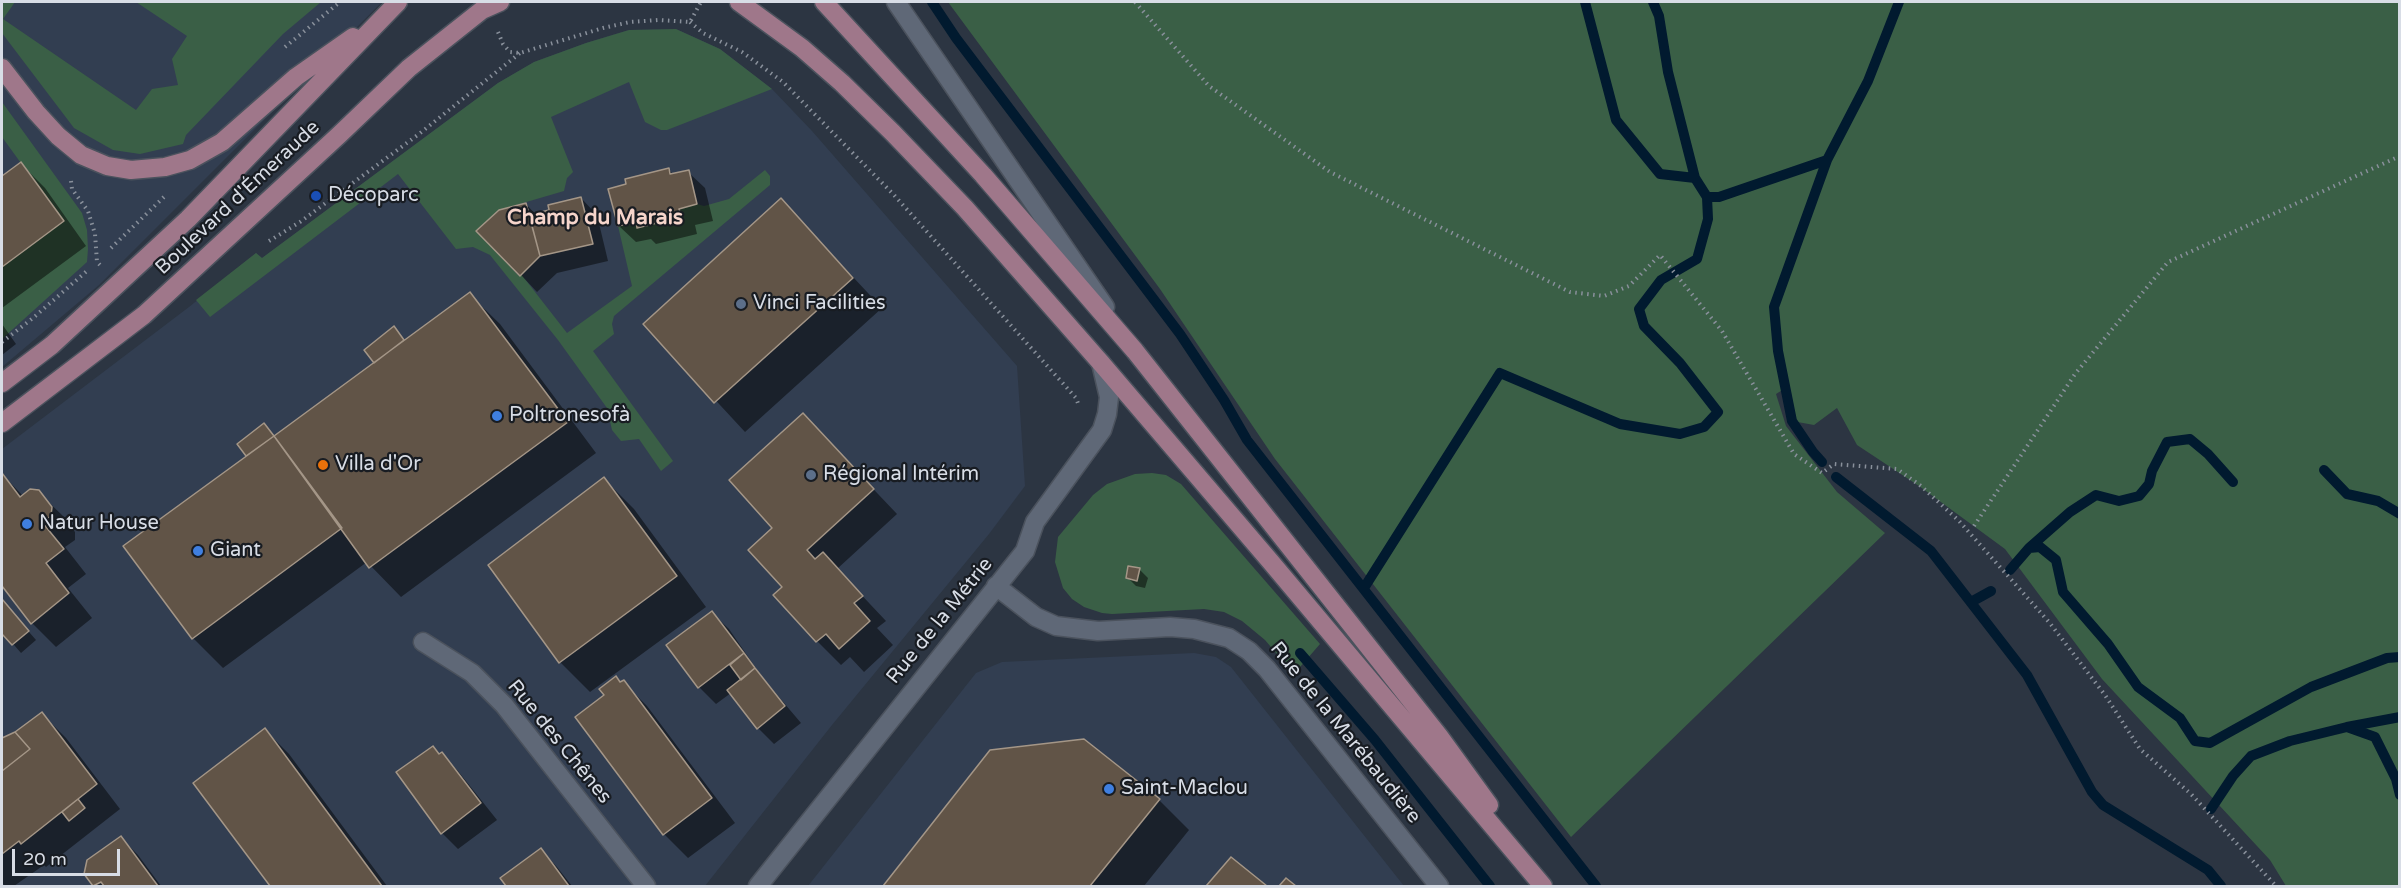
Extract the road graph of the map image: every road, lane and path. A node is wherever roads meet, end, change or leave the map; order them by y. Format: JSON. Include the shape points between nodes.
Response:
{"nodes":[{"id":1,"x":500,"y":2,"type":"edge"},
{"id":2,"x":700,"y":2,"type":"edge"},
{"id":3,"x":739,"y":2,"type":"edge"},
{"id":4,"x":824,"y":2,"type":"edge"},
{"id":5,"x":896,"y":2,"type":"edge"},
{"id":6,"x":1135,"y":2,"type":"edge"},
{"id":7,"x":393,"y":7,"type":"edge"},
{"id":8,"x":482,"y":10,"type":"junction"},
{"id":9,"x":690,"y":22,"type":"junction"},
{"id":10,"x":2,"y":68,"type":"edge"},
{"id":11,"x":81,"y":155,"type":"junction"},
{"id":12,"x":2400,"y":156,"type":"edge"},
{"id":13,"x":117,"y":283,"type":"junction"},
{"id":14,"x":1135,"y":351,"type":"junction"},
{"id":15,"x":1101,"y":363,"type":"junction"},
{"id":16,"x":2,"y":383,"type":"edge"},
{"id":17,"x":1081,"y":412,"type":"dead end"},
{"id":18,"x":2,"y":423,"type":"edge"},
{"id":19,"x":1974,"y":526,"type":"dead end"},
{"id":20,"x":996,"y":586,"type":"junction"},
{"id":21,"x":423,"y":642,"type":"dead end"},
{"id":22,"x":646,"y":886,"type":"edge"},
{"id":23,"x":758,"y":886,"type":"edge"},
{"id":24,"x":1439,"y":886,"type":"edge"},
{"id":25,"x":1543,"y":886,"type":"edge"},
{"id":26,"x":1548,"y":886,"type":"edge"},
{"id":27,"x":2276,"y":886,"type":"edge"}],
"edges":[{"from":1,"to":8,"type":"main road","name":"Boulevard d'Émeraude"},
{"from":2,"to":9,"type":"path"},
{"from":3,"to":15,"type":"main road","via":[[802,48],[893,133],[965,208]]},
{"from":4,"to":14,"type":"main road","via":[[983,175]]},
{"from":5,"to":14,"type":"street"},
{"from":6,"to":27,"type":"path","via":[[1209,86],[1330,172],[1570,292],[1604,296],[1629,286],[1660,255],[1722,331],[1794,454],[1822,472],[1834,464],[1898,469],[1921,486],[1959,521],[2049,622],[2105,695],[2140,749],[2191,794]]},
{"from":7,"to":11,"type":"main road","via":[[296,77],[222,142],[190,160],[131,170],[107,166]]},
{"from":7,"to":13,"type":"main road","name":"Boulevard d'Émeraude","via":[[188,219]]},
{"from":8,"to":9,"type":"path","via":[[510,52],[520,53],[630,22]]},
{"from":8,"to":18,"type":"main road","name":"Boulevard d'Émeraude","via":[[409,68],[144,315]]},
{"from":9,"to":17,"type":"path","via":[[783,82],[894,195],[1076,398]]},
{"from":10,"to":11,"type":"main road","via":[[36,112]]},
{"from":11,"to":13,"type":"path","via":[[70,177],[72,189],[88,210],[97,262]]},
{"from":12,"to":19,"type":"path","via":[[2168,262],[2075,374]]},
{"from":13,"to":16,"type":"main road","name":"Boulevard d'Émeraude","via":[[52,345]]},
{"from":14,"to":26,"type":"main road","via":[[1439,736]]},
{"from":15,"to":20,"type":"street","name":"Rue de la Métrie","via":[[1109,397],[1102,430],[1035,522],[1025,551]]},
{"from":15,"to":25,"type":"main road"},
{"from":20,"to":23,"type":"street","name":"Rue de la Métrie"},
{"from":20,"to":24,"type":"street","name":"Rue de la Marébaudière","via":[[1036,617],[1056,626],[1098,631],[1194,629],[1229,638],[1249,651]]},
{"from":21,"to":22,"type":"street","name":"Rue des Chênes","via":[[472,674],[504,705]]}]}
